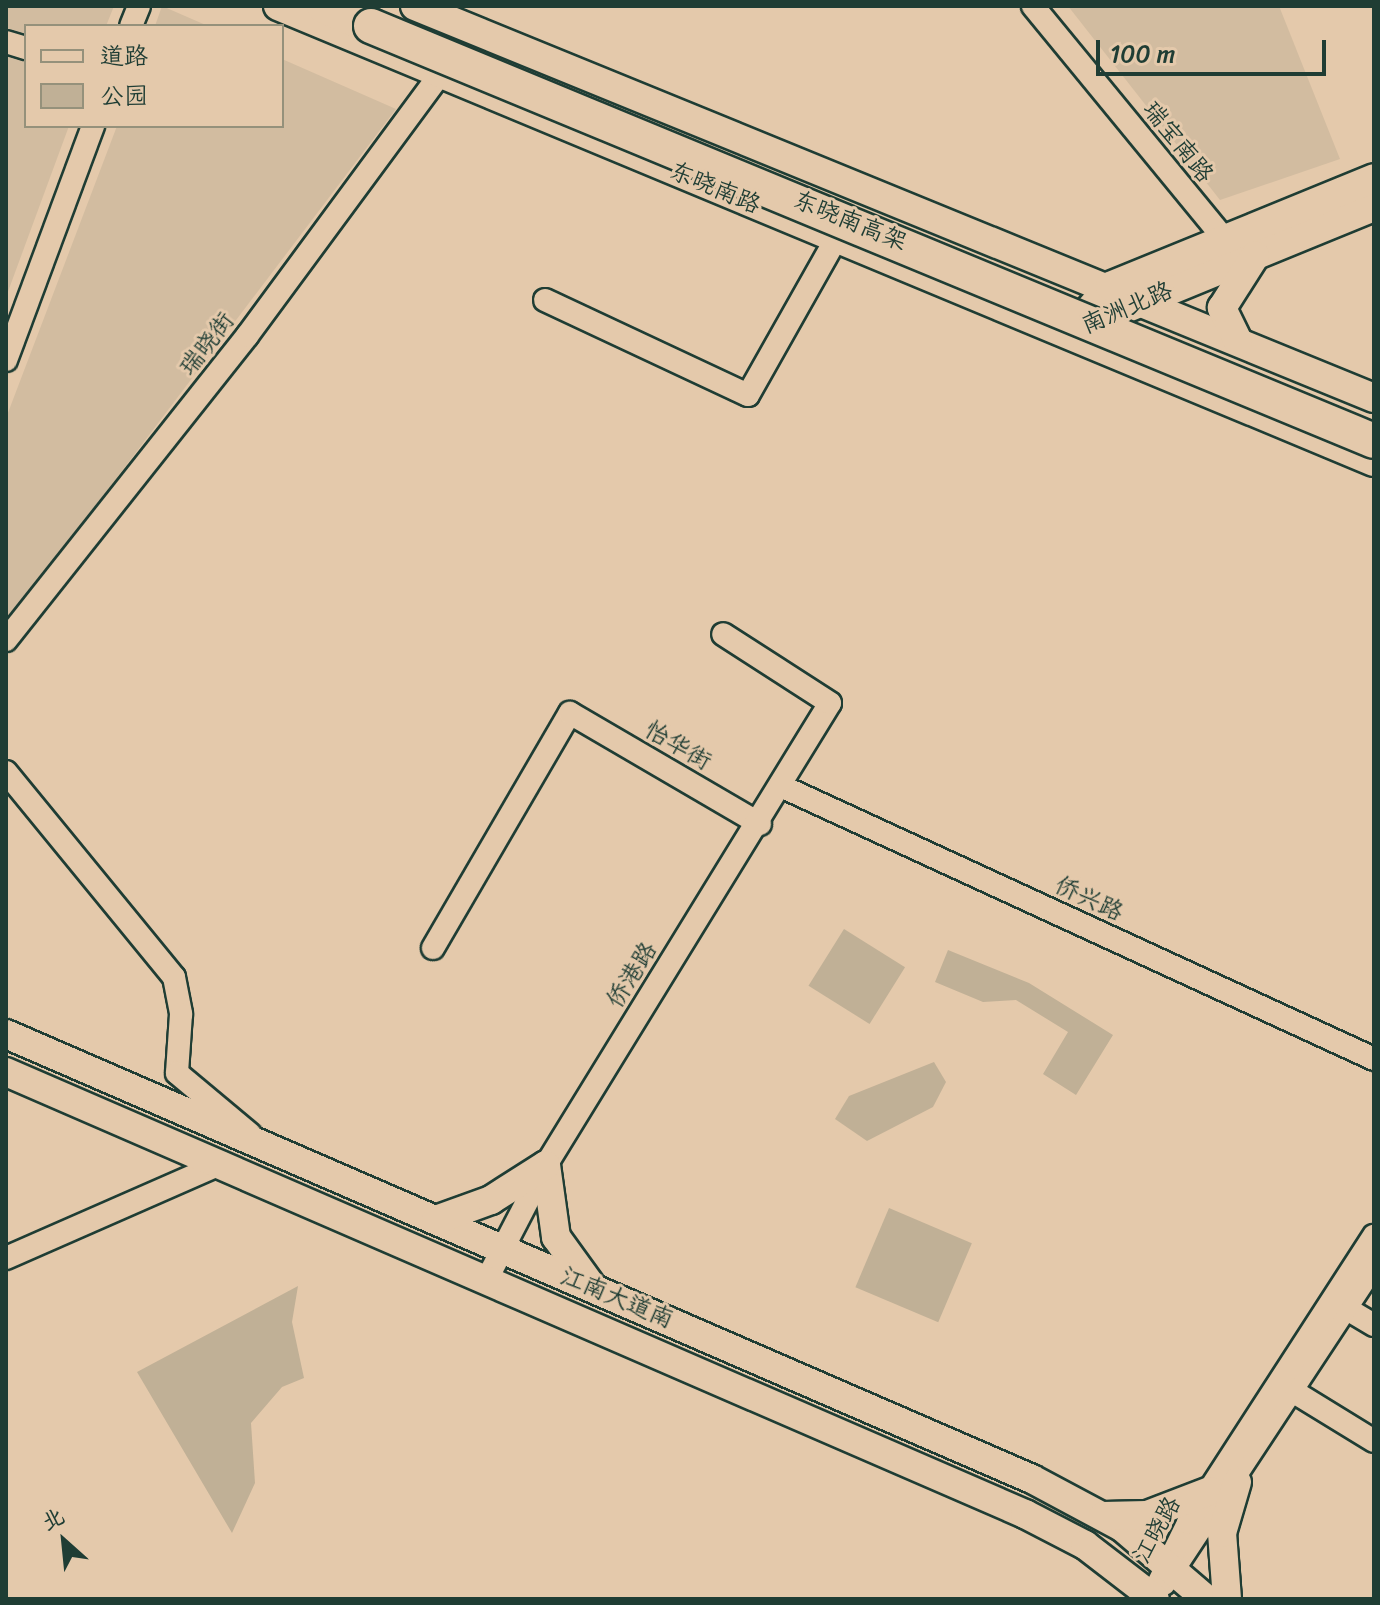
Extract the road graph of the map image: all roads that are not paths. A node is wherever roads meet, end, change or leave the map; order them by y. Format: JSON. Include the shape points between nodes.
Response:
{"nodes":[{"id":1,"x":278,"y":6,"type":"edge"},
{"id":2,"x":324,"y":6,"type":"edge"},
{"id":3,"x":377,"y":6,"type":"edge"},
{"id":4,"x":415,"y":6,"type":"edge"},
{"id":5,"x":1033,"y":6,"type":"edge"},
{"id":6,"x":440,"y":74,"type":"junction"},
{"id":7,"x":92,"y":128,"type":"edge"},
{"id":8,"x":1374,"y":178,"type":"edge"},
{"id":9,"x":1374,"y":207,"type":"edge"},
{"id":10,"x":1222,"y":236,"type":"junction"},
{"id":11,"x":836,"y":239,"type":"junction"},
{"id":12,"x":1192,"y":249,"type":"junction"},
{"id":13,"x":1255,"y":255,"type":"junction"},
{"id":14,"x":1206,"y":275,"type":"junction"},
{"id":15,"x":1110,"y":286,"type":"junction"},
{"id":16,"x":545,"y":300,"type":"dead end"},
{"id":17,"x":1142,"y":300,"type":"junction"},
{"id":18,"x":1069,"y":333,"type":"junction"},
{"id":19,"x":1238,"y":341,"type":"junction"},
{"id":20,"x":1270,"y":354,"type":"junction"},
{"id":21,"x":6,"y":360,"type":"edge"},
{"id":22,"x":1374,"y":398,"type":"edge"},
{"id":23,"x":1243,"y":406,"type":"junction"},
{"id":24,"x":1374,"y":417,"type":"edge"},
{"id":25,"x":1374,"y":441,"type":"edge"},
{"id":26,"x":1374,"y":462,"type":"edge"},
{"id":27,"x":723,"y":634,"type":"dead end"},
{"id":28,"x":6,"y":640,"type":"edge"},
{"id":29,"x":6,"y":772,"type":"edge"},
{"id":30,"x":783,"y":787,"type":"junction"},
{"id":31,"x":760,"y":824,"type":"junction"},
{"id":32,"x":433,"y":948,"type":"dead end"},
{"id":33,"x":6,"y":1034,"type":"edge"},
{"id":34,"x":1374,"y":1059,"type":"edge"},
{"id":35,"x":6,"y":1072,"type":"edge"},
{"id":36,"x":257,"y":1140,"type":"junction"},
{"id":37,"x":222,"y":1163,"type":"junction"},
{"id":38,"x":546,"y":1165,"type":"junction"},
{"id":39,"x":436,"y":1220,"type":"junction"},
{"id":40,"x":1374,"y":1236,"type":"edge"},
{"id":41,"x":502,"y":1248,"type":"junction"},
{"id":42,"x":6,"y":1258,"type":"edge"},
{"id":43,"x":1374,"y":1266,"type":"edge"},
{"id":44,"x":487,"y":1279,"type":"junction"},
{"id":45,"x":594,"y":1288,"type":"junction"},
{"id":46,"x":1341,"y":1305,"type":"junction"},
{"id":47,"x":1374,"y":1325,"type":"edge"},
{"id":48,"x":1289,"y":1388,"type":"junction"},
{"id":49,"x":1374,"y":1441,"type":"edge"},
{"id":50,"x":1237,"y":1482,"type":"junction"},
{"id":51,"x":1210,"y":1491,"type":"junction"},
{"id":52,"x":1103,"y":1516,"type":"junction"},
{"id":53,"x":1173,"y":1565,"type":"junction"},
{"id":54,"x":1153,"y":1597,"type":"edge"},
{"id":55,"x":1206,"y":1599,"type":"edge"},
{"id":56,"x":1227,"y":1599,"type":"edge"}],
"edges":[{"from":1,"to":6,"type":"main road","name":"东晓南路"},
{"from":2,"to":25,"type":"highway","name":"东晓南高架","bridge":true},
{"from":3,"to":24,"type":"highway","name":"东晓南高架"},
{"from":4,"to":15,"type":"main road"},
{"from":5,"to":10,"type":"street","name":"瑞宝南路"},
{"from":6,"to":11,"type":"main road","name":"东晓南路"},
{"from":6,"to":28,"type":"street","name":"瑞晓街","via":[[247,336]]},
{"from":7,"to":21,"type":"street"},
{"from":8,"to":10,"type":"main road","name":"南洲北路"},
{"from":9,"to":13,"type":"main road","name":"南洲北路"},
{"from":10,"to":12,"type":"main road","name":"南洲北路"},
{"from":11,"to":16,"type":"street","via":[[748,395]]},
{"from":11,"to":18,"type":"main road","name":"东晓南路"},
{"from":12,"to":14,"type":"street"},
{"from":12,"to":15,"type":"main road","name":"南洲北路"},
{"from":13,"to":14,"type":"main road","name":"南洲北路"},
{"from":13,"to":19,"type":"main road","via":[[1222,308]]},
{"from":14,"to":17,"type":"main road","name":"南洲北路"},
{"from":15,"to":17,"type":"main road"},
{"from":15,"to":18,"type":"main road","name":"南洲北路"},
{"from":17,"to":18,"type":"main road","name":"南洲北路"},
{"from":17,"to":19,"type":"main road"},
{"from":18,"to":23,"type":"main road","name":"东晓南路"},
{"from":19,"to":20,"type":"main road"},
{"from":20,"to":22,"type":"main road"},
{"from":20,"to":23,"type":"main road","via":[[1253,372]]},
{"from":23,"to":26,"type":"main road","name":"东晓南路"},
{"from":27,"to":30,"type":"street","name":"侨港路","via":[[830,703]]},
{"from":29,"to":36,"type":"street","via":[[174,977],[181,1014],[177,1073]]},
{"from":30,"to":31,"type":"street","name":"侨港路"},
{"from":30,"to":34,"type":"street","name":"侨兴路"},
{"from":31,"to":32,"type":"street","name":"怡华街","via":[[570,713]]},
{"from":31,"to":38,"type":"street","name":"侨港路"},
{"from":33,"to":36,"type":"main road","name":"江南大道南"},
{"from":35,"to":37,"type":"main road","name":"江南大道南"},
{"from":36,"to":39,"type":"main road","name":"江南大道南"},
{"from":37,"to":42,"type":"street"},
{"from":37,"to":44,"type":"main road","name":"江南大道南"},
{"from":38,"to":39,"type":"main road","via":[[491,1200]]},
{"from":38,"to":41,"type":"street","name":"侨港路"},
{"from":38,"to":45,"type":"main road","via":[[556,1237]]},
{"from":39,"to":41,"type":"main road","name":"江南大道南"},
{"from":40,"to":46,"type":"street","name":"江晓路"},
{"from":41,"to":44,"type":"street","name":"侨港路"},
{"from":41,"to":45,"type":"main road","name":"江南大道南"},
{"from":43,"to":46,"type":"street","name":"江晓路"},
{"from":44,"to":54,"type":"main road","name":"江南大道南","via":[[1025,1514],[1085,1545]]},
{"from":45,"to":52,"type":"main road","name":"江南大道南"},
{"from":46,"to":47,"type":"street"},
{"from":46,"to":48,"type":"street","name":"江晓路"},
{"from":48,"to":49,"type":"street"},
{"from":48,"to":50,"type":"street","name":"江晓路"},
{"from":48,"to":51,"type":"street","name":"江晓路"},
{"from":50,"to":53,"type":"street","name":"江晓路"},
{"from":50,"to":56,"type":"main road","via":[[1222,1533]]},
{"from":51,"to":52,"type":"main road","via":[[1147,1515]]},
{"from":51,"to":53,"type":"street","name":"江晓路"},
{"from":52,"to":53,"type":"main road","name":"江南大道南"},
{"from":53,"to":54,"type":"street","name":"江晓路"},
{"from":53,"to":55,"type":"main road","name":"江南大道南"}]}
